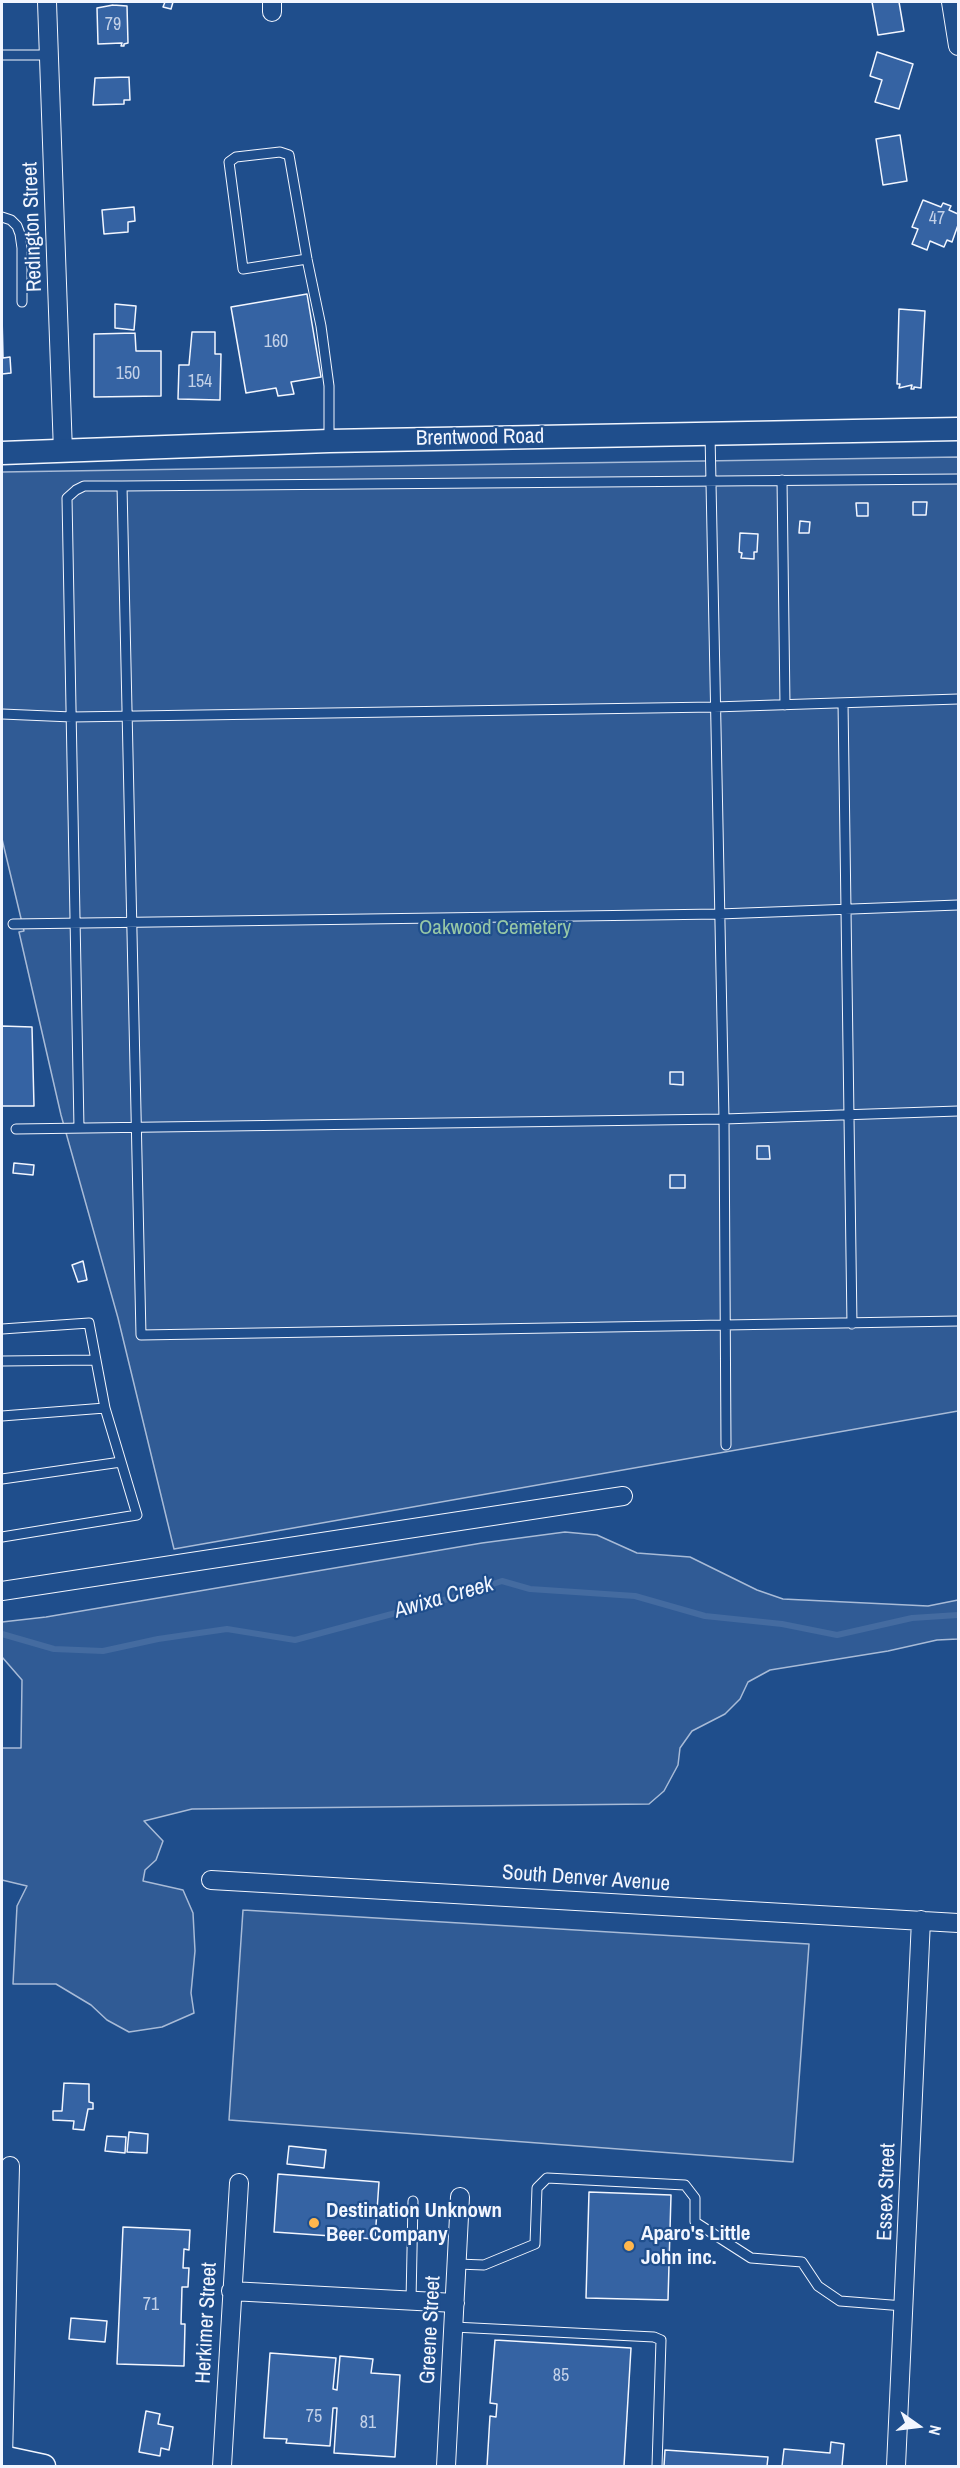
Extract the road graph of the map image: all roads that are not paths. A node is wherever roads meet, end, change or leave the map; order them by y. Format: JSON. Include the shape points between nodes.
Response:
{"nodes":[{"id":1,"x":47,"y":2,"type":"edge"},
{"id":2,"x":951,"y":2,"type":"edge"},
{"id":3,"x":958,"y":46,"type":"edge"},
{"id":4,"x":2,"y":55,"type":"edge"},
{"id":5,"x":49,"y":55,"type":"junction"},
{"id":6,"x":2,"y":217,"type":"edge"},
{"id":7,"x":307,"y":259,"type":"junction"},
{"id":8,"x":22,"y":302,"type":"dead end"},
{"id":9,"x":958,"y":429,"type":"edge"},
{"id":10,"x":710,"y":434,"type":"junction"},
{"id":11,"x":329,"y":441,"type":"junction"},
{"id":12,"x":63,"y":452,"type":"junction"},
{"id":13,"x":2,"y":453,"type":"edge"},
{"id":14,"x":958,"y":479,"type":"edge"},
{"id":15,"x":711,"y":480,"type":"junction"},
{"id":16,"x":782,"y":480,"type":"junction"},
{"id":17,"x":122,"y":486,"type":"junction"},
{"id":18,"x":958,"y":699,"type":"edge"},
{"id":19,"x":843,"y":703,"type":"junction"},
{"id":20,"x":785,"y":705,"type":"junction"},
{"id":21,"x":714,"y":707,"type":"junction"},
{"id":22,"x":2,"y":714,"type":"edge"},
{"id":23,"x":128,"y":716,"type":"junction"},
{"id":24,"x":72,"y":717,"type":"junction"},
{"id":25,"x":958,"y":905,"type":"edge"},
{"id":26,"x":846,"y":909,"type":"junction"},
{"id":27,"x":719,"y":914,"type":"junction"},
{"id":28,"x":133,"y":922,"type":"junction"},
{"id":29,"x":75,"y":923,"type":"junction"},
{"id":30,"x":13,"y":924,"type":"dead end"},
{"id":31,"x":958,"y":1111,"type":"edge"},
{"id":32,"x":849,"y":1115,"type":"junction"},
{"id":33,"x":724,"y":1119,"type":"junction"},
{"id":34,"x":79,"y":1128,"type":"junction"},
{"id":35,"x":135,"y":1128,"type":"junction"},
{"id":36,"x":16,"y":1129,"type":"dead end"},
{"id":37,"x":958,"y":1321,"type":"edge"},
{"id":38,"x":852,"y":1324,"type":"junction"},
{"id":39,"x":725,"y":1326,"type":"junction"},
{"id":40,"x":2,"y":1329,"type":"edge"},
{"id":41,"x":95,"y":1360,"type":"junction"},
{"id":42,"x":2,"y":1361,"type":"edge"},
{"id":43,"x":105,"y":1408,"type":"junction"},
{"id":44,"x":2,"y":1416,"type":"edge"},
{"id":45,"x":726,"y":1445,"type":"dead end"},
{"id":46,"x":121,"y":1462,"type":"junction"},
{"id":47,"x":2,"y":1479,"type":"edge"},
{"id":48,"x":623,"y":1496,"type":"dead end"},
{"id":49,"x":2,"y":1537,"type":"edge"},
{"id":50,"x":2,"y":1592,"type":"edge"},
{"id":51,"x":212,"y":1880,"type":"dead end"},
{"id":52,"x":921,"y":1920,"type":"junction"},
{"id":53,"x":958,"y":1923,"type":"edge"},
{"id":54,"x":10,"y":2166,"type":"dead end"},
{"id":55,"x":239,"y":2182,"type":"dead end"},
{"id":56,"x":460,"y":2197,"type":"dead end"},
{"id":57,"x":5,"y":2201,"type":"edge"},
{"id":58,"x":414,"y":2201,"type":"dead end"},
{"id":59,"x":457,"y":2264,"type":"junction"},
{"id":60,"x":231,"y":2291,"type":"junction"},
{"id":61,"x":411,"y":2301,"type":"junction"},
{"id":62,"x":455,"y":2303,"type":"junction"},
{"id":63,"x":904,"y":2306,"type":"junction"},
{"id":64,"x":454,"y":2327,"type":"junction"},
{"id":65,"x":2,"y":2459,"type":"edge"},
{"id":66,"x":44,"y":2466,"type":"edge"},
{"id":67,"x":222,"y":2466,"type":"edge"},
{"id":68,"x":446,"y":2466,"type":"edge"},
{"id":69,"x":657,"y":2466,"type":"edge"},
{"id":70,"x":896,"y":2466,"type":"edge"}],
"edges":[{"from":1,"to":5,"type":"street","name":"Redington Street"},
{"from":2,"to":3,"type":"street"},
{"from":4,"to":5,"type":"lane"},
{"from":5,"to":12,"type":"street","name":"Redington Street"},
{"from":6,"to":8,"type":"lane","via":[[11,220],[20,234]]},
{"from":7,"to":7,"type":"lane","via":[[289,155],[280,152],[236,157],[229,162],[243,269]]},
{"from":7,"to":11,"type":"lane","via":[[329,386]]},
{"from":9,"to":10,"type":"street","name":"Brentwood Road"},
{"from":10,"to":11,"type":"street","name":"Brentwood Road"},
{"from":10,"to":15,"type":"lane"},
{"from":11,"to":12,"type":"street","name":"Brentwood Road"},
{"from":12,"to":13,"type":"street","name":"Brentwood Road"},
{"from":14,"to":16,"type":"lane"},
{"from":15,"to":16,"type":"lane"},
{"from":15,"to":17,"type":"lane"},
{"from":15,"to":21,"type":"lane"},
{"from":16,"to":20,"type":"lane"},
{"from":17,"to":23,"type":"lane"},
{"from":17,"to":24,"type":"lane","via":[[84,486],[67,498]]},
{"from":18,"to":19,"type":"lane"},
{"from":19,"to":20,"type":"lane"},
{"from":19,"to":26,"type":"lane"},
{"from":20,"to":21,"type":"lane"},
{"from":21,"to":23,"type":"lane"},
{"from":21,"to":27,"type":"lane"},
{"from":22,"to":24,"type":"lane"},
{"from":23,"to":24,"type":"lane"},
{"from":23,"to":28,"type":"lane"},
{"from":24,"to":29,"type":"lane"},
{"from":25,"to":26,"type":"lane"},
{"from":26,"to":27,"type":"lane"},
{"from":26,"to":32,"type":"lane"},
{"from":27,"to":28,"type":"lane"},
{"from":27,"to":33,"type":"lane"},
{"from":28,"to":29,"type":"lane"},
{"from":28,"to":35,"type":"lane"},
{"from":29,"to":30,"type":"lane"},
{"from":29,"to":34,"type":"lane"},
{"from":31,"to":32,"type":"lane"},
{"from":32,"to":33,"type":"lane"},
{"from":32,"to":38,"type":"lane"},
{"from":33,"to":35,"type":"lane"},
{"from":33,"to":39,"type":"lane"},
{"from":34,"to":35,"type":"lane"},
{"from":34,"to":36,"type":"lane"},
{"from":35,"to":39,"type":"lane","via":[[141,1335]]},
{"from":37,"to":38,"type":"lane"},
{"from":38,"to":39,"type":"lane"},
{"from":39,"to":45,"type":"lane"},
{"from":40,"to":41,"type":"lane","via":[[89,1323]]},
{"from":41,"to":42,"type":"lane"},
{"from":41,"to":43,"type":"lane"},
{"from":43,"to":44,"type":"lane"},
{"from":43,"to":46,"type":"lane"},
{"from":46,"to":47,"type":"lane"},
{"from":46,"to":49,"type":"lane","via":[[137,1515]]},
{"from":48,"to":50,"type":"street"},
{"from":51,"to":52,"type":"street","name":"South Denver Avenue"},
{"from":52,"to":53,"type":"street","name":"South Denver Avenue"},
{"from":52,"to":63,"type":"street","name":"Essex Street"},
{"from":54,"to":57,"type":"street"},
{"from":55,"to":60,"type":"street","name":"Herkimer Street"},
{"from":56,"to":59,"type":"street","name":"Greene Street"},
{"from":57,"to":65,"type":"street"},
{"from":58,"to":61,"type":"lane"},
{"from":59,"to":62,"type":"street","name":"Greene Street"},
{"from":59,"to":63,"type":"lane","via":[[484,2265],[534,2244],[537,2188],[547,2178],[685,2185],[695,2198],[695,2222],[751,2258],[802,2262],[818,2286],[840,2301]]},
{"from":60,"to":61,"type":"street"},
{"from":60,"to":67,"type":"street","name":"Herkimer Street"},
{"from":61,"to":62,"type":"street"},
{"from":62,"to":64,"type":"street","name":"Greene Street"},
{"from":63,"to":70,"type":"street","name":"Essex Street"},
{"from":64,"to":68,"type":"street","name":"Greene Street"},
{"from":64,"to":69,"type":"lane","via":[[661,2340]]},
{"from":65,"to":66,"type":"street"}]}
